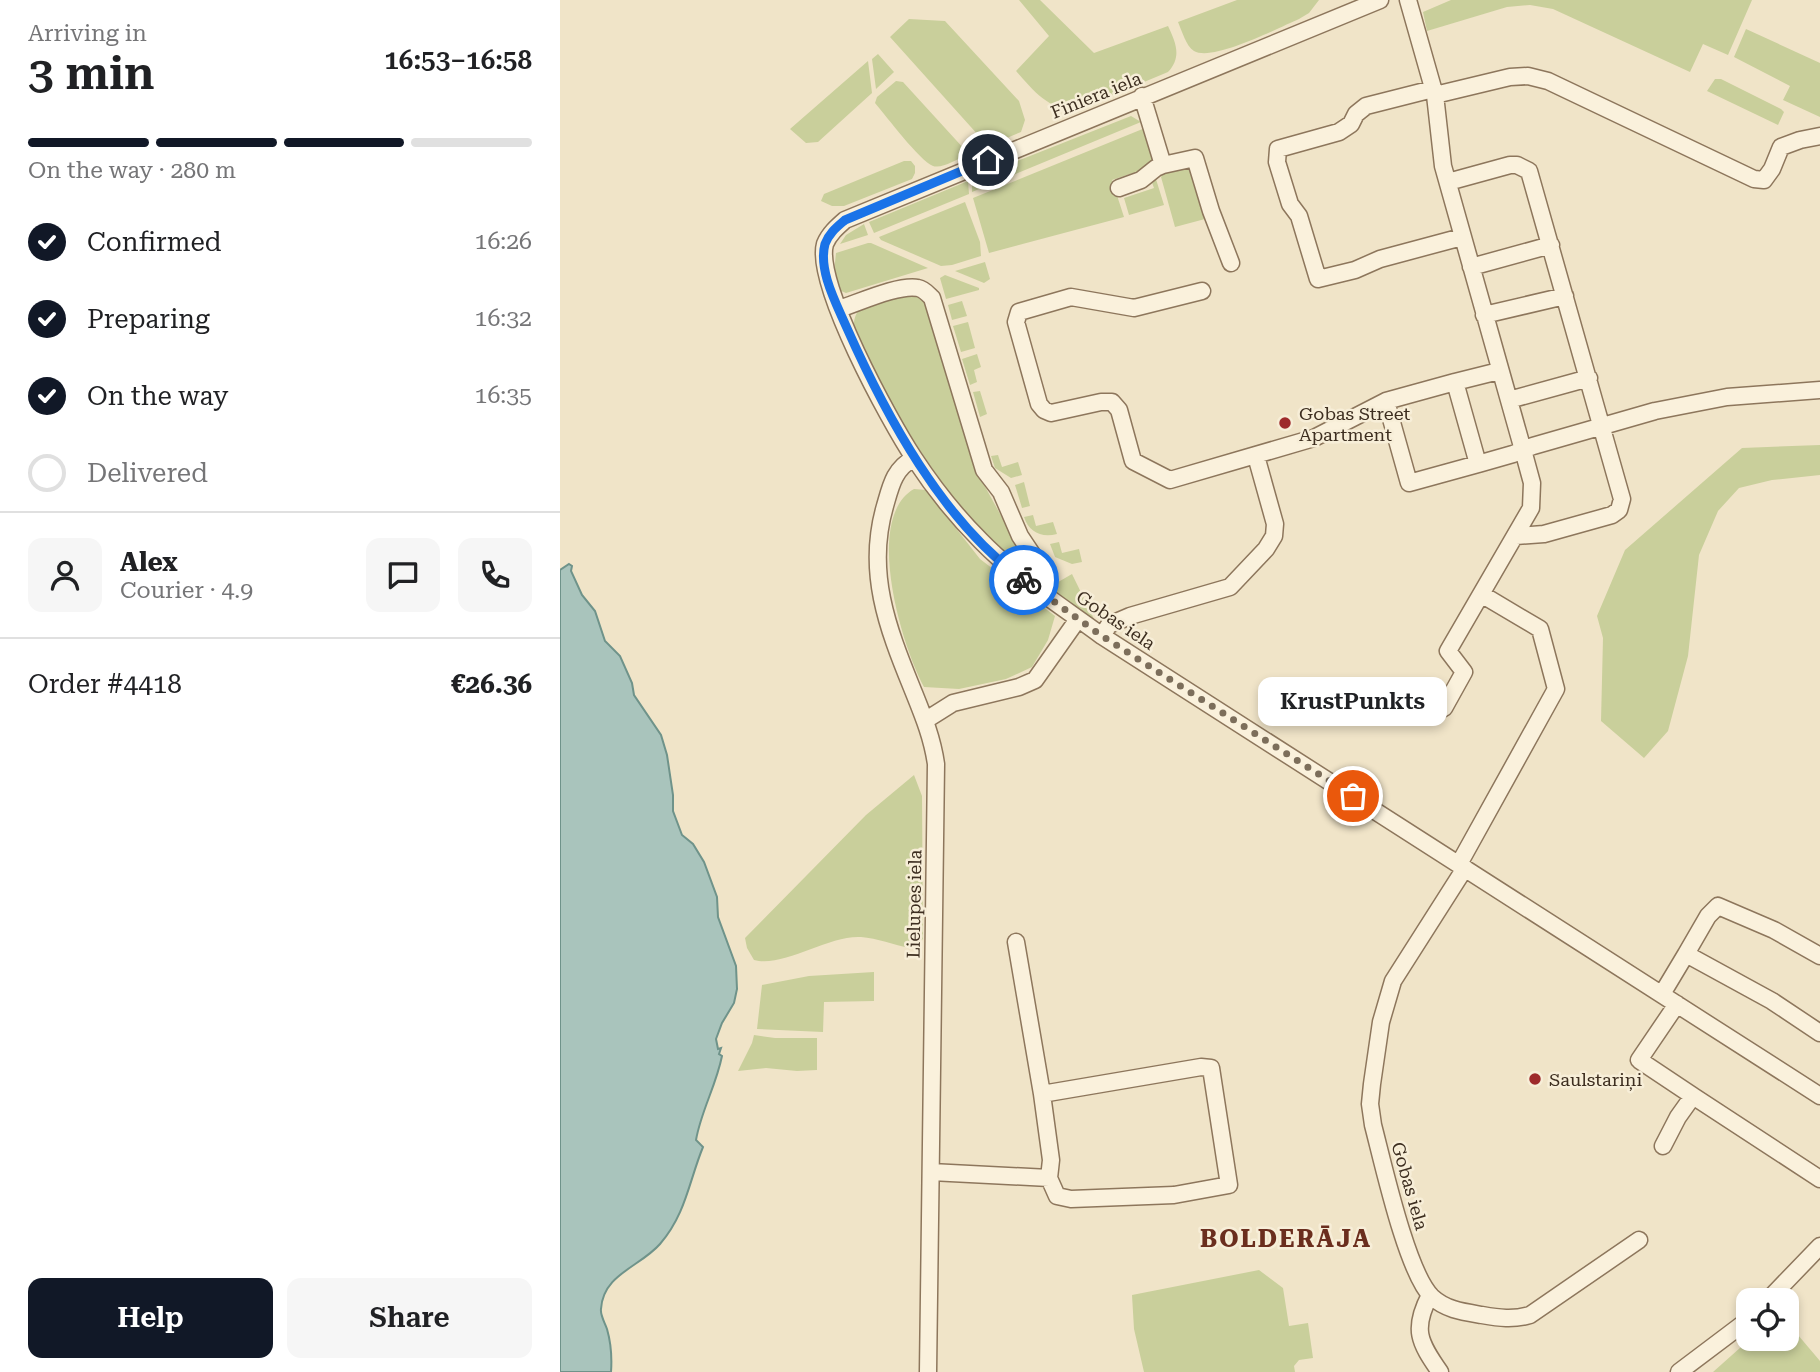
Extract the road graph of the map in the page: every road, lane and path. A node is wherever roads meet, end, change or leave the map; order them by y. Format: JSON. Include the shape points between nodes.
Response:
{"nodes":[{"id":1,"x":1380,"y":0,"type":"edge"},
{"id":2,"x":1408,"y":0,"type":"edge"},
{"id":3,"x":1342,"y":7,"type":"edge"},
{"id":4,"x":1434,"y":92,"type":"junction"},
{"id":5,"x":1142,"y":96,"type":"junction"},
{"id":6,"x":1820,"y":136,"type":"edge"},
{"id":7,"x":1163,"y":165,"type":"junction"},
{"id":8,"x":1448,"y":182,"type":"junction"},
{"id":9,"x":1119,"y":188,"type":"dead end"},
{"id":10,"x":831,"y":232,"type":"joint"},
{"id":11,"x":1462,"y":237,"type":"junction"},
{"id":12,"x":1551,"y":245,"type":"junction"},
{"id":13,"x":1231,"y":263,"type":"dead end"},
{"id":14,"x":1471,"y":267,"type":"junction"},
{"id":15,"x":1202,"y":291,"type":"dead end"},
{"id":16,"x":1565,"y":296,"type":"junction"},
{"id":17,"x":839,"y":309,"type":"junction"},
{"id":18,"x":1484,"y":315,"type":"junction"},
{"id":19,"x":1499,"y":371,"type":"junction"},
{"id":20,"x":1589,"y":378,"type":"junction"},
{"id":21,"x":1455,"y":382,"type":"junction"},
{"id":22,"x":1820,"y":390,"type":"edge"},
{"id":23,"x":1509,"y":400,"type":"junction"},
{"id":24,"x":1386,"y":401,"type":"junction"},
{"id":25,"x":1602,"y":427,"type":"junction"},
{"id":26,"x":1523,"y":450,"type":"junction"},
{"id":27,"x":1256,"y":456,"type":"junction"},
{"id":28,"x":914,"y":458,"type":"junction"},
{"id":29,"x":1478,"y":464,"type":"junction"},
{"id":30,"x":1516,"y":536,"type":"junction"},
{"id":31,"x":1036,"y":589,"type":"junction"},
{"id":32,"x":1481,"y":594,"type":"junction"},
{"id":33,"x":1078,"y":619,"type":"junction"},
{"id":34,"x":1102,"y":636,"type":"junction"},
{"id":35,"x":1444,"y":708,"type":"dead end"},
{"id":36,"x":926,"y":720,"type":"junction"},
{"id":37,"x":1462,"y":866,"type":"junction"},
{"id":38,"x":1016,"y":942,"type":"dead end"},
{"id":39,"x":1686,"y":954,"type":"junction"},
{"id":40,"x":1820,"y":956,"type":"edge"},
{"id":41,"x":1662,"y":994,"type":"junction"},
{"id":42,"x":1677,"y":1004,"type":"junction"},
{"id":43,"x":1820,"y":1033,"type":"edge"},
{"id":44,"x":1042,"y":1094,"type":"junction"},
{"id":45,"x":1693,"y":1096,"type":"junction"},
{"id":46,"x":1820,"y":1096,"type":"edge"},
{"id":47,"x":1663,"y":1146,"type":"dead end"},
{"id":48,"x":931,"y":1172,"type":"junction"},
{"id":49,"x":1049,"y":1178,"type":"junction"},
{"id":50,"x":1820,"y":1180,"type":"edge"},
{"id":51,"x":1639,"y":1240,"type":"dead end"},
{"id":52,"x":1820,"y":1246,"type":"edge"},
{"id":53,"x":1780,"y":1288,"type":"edge"},
{"id":54,"x":1430,"y":1295,"type":"junction"},
{"id":55,"x":1736,"y":1329,"type":"edge"},
{"id":56,"x":928,"y":1372,"type":"edge"},
{"id":57,"x":1440,"y":1372,"type":"edge"},
{"id":58,"x":1679,"y":1372,"type":"edge"}],
"edges":[{"from":1,"to":3,"type":"street","name":"Finiera iela"},
{"from":2,"to":4,"type":"street"},
{"from":3,"to":5,"type":"street","name":"Finiera iela"},
{"from":4,"to":6,"type":"street","via":[[1510,77],[1548,81],[1754,179],[1764,180],[1781,147]]},
{"from":4,"to":8,"type":"street"},
{"from":4,"to":11,"type":"street","via":[[1366,106],[1339,131],[1278,149],[1277,162],[1318,279]]},
{"from":5,"to":7,"type":"street"},
{"from":5,"to":10,"type":"street","name":"Finiera iela","via":[[862,212]]},
{"from":7,"to":9,"type":"street"},
{"from":7,"to":13,"type":"street","via":[[1195,158]]},
{"from":8,"to":11,"type":"street"},
{"from":8,"to":12,"type":"street","via":[[1510,165],[1523,167],[1531,176]]},
{"from":10,"to":17,"type":"street","name":"Gobas iela","via":[[825,244],[825,262]]},
{"from":11,"to":14,"type":"street"},
{"from":12,"to":14,"type":"street"},
{"from":12,"to":16,"type":"street"},
{"from":14,"to":18,"type":"street"},
{"from":15,"to":27,"type":"street","via":[[1134,309],[1071,297],[1019,312],[1016,322],[1040,404],[1051,413],[1112,402],[1119,410],[1133,461],[1170,480]]},
{"from":16,"to":18,"type":"street"},
{"from":16,"to":20,"type":"street"},
{"from":17,"to":28,"type":"street","name":"Gobas iela","via":[[880,399]]},
{"from":17,"to":31,"type":"street","via":[[904,288],[917,288],[932,298],[984,470],[1044,572]]},
{"from":18,"to":19,"type":"street"},
{"from":19,"to":21,"type":"street"},
{"from":19,"to":23,"type":"street"},
{"from":20,"to":23,"type":"street"},
{"from":20,"to":25,"type":"street"},
{"from":21,"to":24,"type":"street"},
{"from":21,"to":29,"type":"street"},
{"from":22,"to":25,"type":"street","via":[[1727,397]]},
{"from":23,"to":26,"type":"street"},
{"from":24,"to":27,"type":"street","via":[[1314,439]]},
{"from":24,"to":29,"type":"street","via":[[1409,483]]},
{"from":25,"to":26,"type":"street"},
{"from":25,"to":30,"type":"street","via":[[1622,499],[1619,510],[1544,534]]},
{"from":26,"to":29,"type":"street"},
{"from":26,"to":30,"type":"street","via":[[1533,495]]},
{"from":27,"to":34,"type":"street","via":[[1275,524],[1266,549],[1230,587],[1130,616],[1110,625]]},
{"from":28,"to":31,"type":"street","name":"Gobas iela","via":[[979,539]]},
{"from":28,"to":36,"type":"street","name":"Lielupes iela","via":[[901,466],[890,487],[878,530],[877,556],[890,629]]},
{"from":30,"to":32,"type":"street"},
{"from":31,"to":33,"type":"street","name":"Gobas iela"},
{"from":32,"to":35,"type":"street","via":[[1448,651],[1464,672]]},
{"from":32,"to":37,"type":"street","via":[[1541,629],[1556,689]]},
{"from":33,"to":34,"type":"street","name":"Gobas iela"},
{"from":33,"to":36,"type":"street","via":[[1035,680],[953,703]]},
{"from":34,"to":37,"type":"street","name":"Gobas iela"},
{"from":36,"to":48,"type":"street","name":"Lielupes iela","via":[[936,764]]},
{"from":37,"to":41,"type":"street","name":"Gobas iela"},
{"from":37,"to":54,"type":"street","name":"Gobas iela","via":[[1393,981],[1381,1022],[1370,1104],[1409,1252]]},
{"from":38,"to":44,"type":"street"},
{"from":39,"to":40,"type":"street","via":[[1707,916],[1718,906]]},
{"from":39,"to":41,"type":"street"},
{"from":39,"to":43,"type":"street"},
{"from":41,"to":42,"type":"street","name":"Gobas iela"},
{"from":42,"to":45,"type":"street","via":[[1639,1060]]},
{"from":42,"to":46,"type":"street","name":"Gobas iela"},
{"from":44,"to":49,"type":"street"},
{"from":44,"to":49,"type":"street","via":[[1211,1068],[1229,1185],[1174,1195],[1071,1199],[1057,1196]]},
{"from":45,"to":47,"type":"street"},
{"from":45,"to":50,"type":"street"},
{"from":48,"to":49,"type":"street"},
{"from":48,"to":56,"type":"street","name":"Lielupes iela"},
{"from":51,"to":54,"type":"street","via":[[1519,1318],[1455,1310]]},
{"from":52,"to":53,"type":"street"},
{"from":54,"to":57,"type":"street","via":[[1421,1311],[1419,1332],[1422,1347]]},
{"from":55,"to":58,"type":"street"}]}
